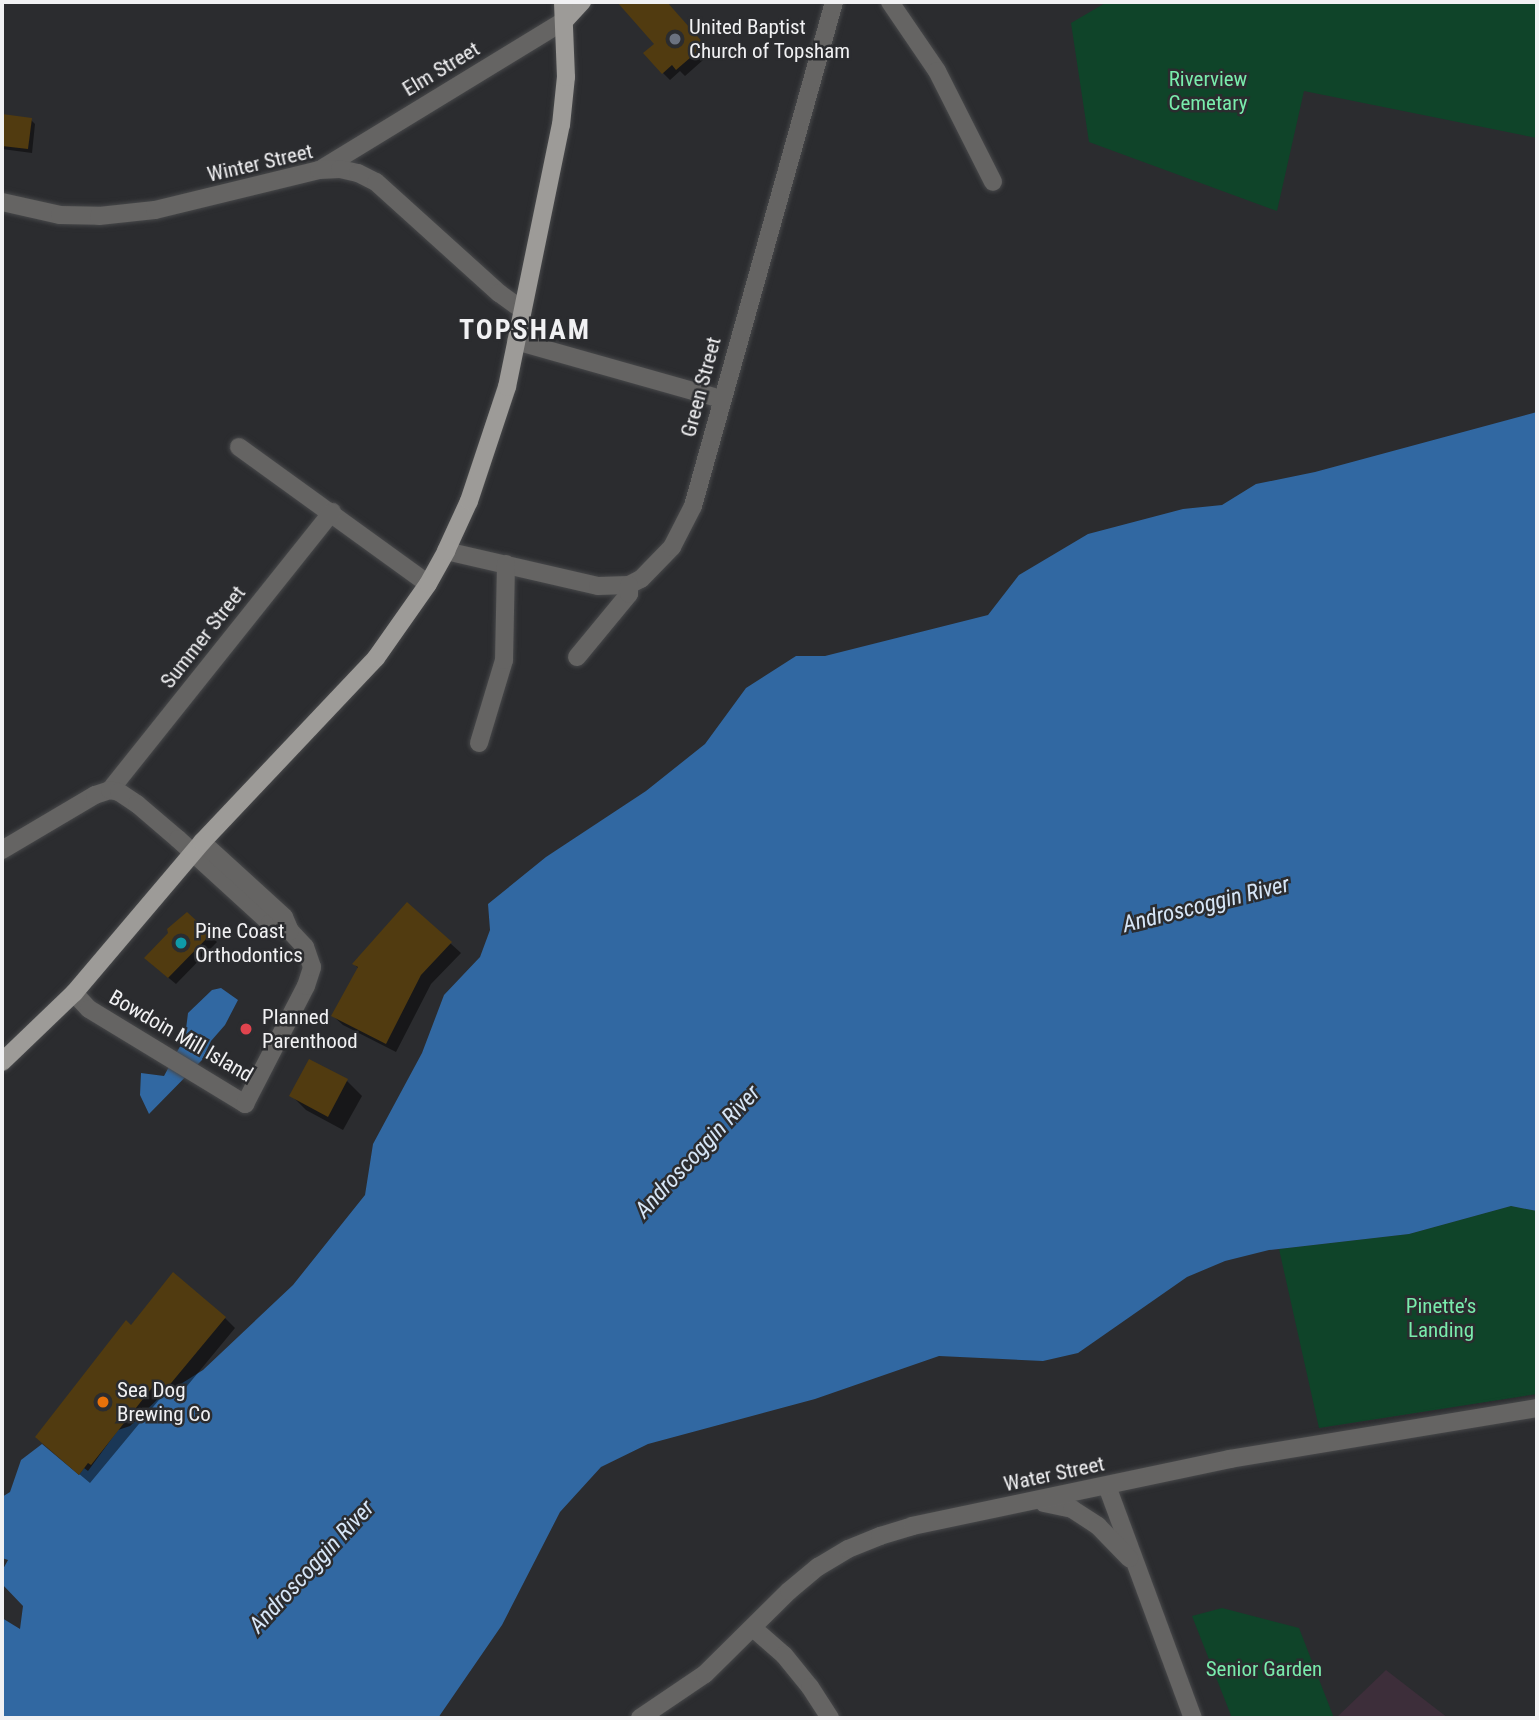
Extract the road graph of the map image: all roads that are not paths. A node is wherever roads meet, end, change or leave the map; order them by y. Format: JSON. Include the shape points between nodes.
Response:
{"nodes":[{"id":1,"x":563,"y":2,"type":"edge"},
{"id":2,"x":582,"y":2,"type":"edge"},
{"id":3,"x":834,"y":2,"type":"edge"},
{"id":4,"x":890,"y":2,"type":"edge"},
{"id":5,"x":565,"y":20,"type":"junction"},
{"id":6,"x":319,"y":170,"type":"junction"},
{"id":7,"x":993,"y":182,"type":"dead end"},
{"id":8,"x":2,"y":202,"type":"edge"},
{"id":9,"x":522,"y":310,"type":"junction"},
{"id":10,"x":516,"y":341,"type":"junction"},
{"id":11,"x":721,"y":399,"type":"junction"},
{"id":12,"x":239,"y":447,"type":"dead end"},
{"id":13,"x":332,"y":512,"type":"junction"},
{"id":14,"x":446,"y":551,"type":"junction"},
{"id":15,"x":506,"y":564,"type":"junction"},
{"id":16,"x":428,"y":584,"type":"junction"},
{"id":17,"x":629,"y":585,"type":"junction"},
{"id":18,"x":577,"y":657,"type":"dead end"},
{"id":19,"x":480,"y":743,"type":"dead end"},
{"id":20,"x":110,"y":790,"type":"junction"},
{"id":21,"x":198,"y":847,"type":"junction"},
{"id":22,"x":2,"y":850,"type":"edge"},
{"id":23,"x":74,"y":993,"type":"junction"},
{"id":24,"x":2,"y":1062,"type":"edge"},
{"id":25,"x":1537,"y":1408,"type":"edge"},
{"id":26,"x":1107,"y":1486,"type":"junction"},
{"id":27,"x":1037,"y":1501,"type":"junction"},
{"id":28,"x":1135,"y":1565,"type":"junction"},
{"id":29,"x":753,"y":1628,"type":"junction"},
{"id":30,"x":640,"y":1718,"type":"edge"},
{"id":31,"x":830,"y":1718,"type":"edge"},
{"id":32,"x":1193,"y":1718,"type":"edge"}],
"edges":[{"from":1,"to":5,"type":"main road"},
{"from":2,"to":5,"type":"main road","name":"Elm Street"},
{"from":3,"to":11,"type":"street","name":"Green Street"},
{"from":4,"to":7,"type":"street","via":[[937,71]]},
{"from":5,"to":6,"type":"street","name":"Elm Street"},
{"from":5,"to":9,"type":"main road","via":[[561,125]]},
{"from":6,"to":8,"type":"street","name":"Winter Street","via":[[155,210],[99,216],[60,215]]},
{"from":6,"to":9,"type":"street","name":"Winter Street","via":[[340,169],[376,182]]},
{"from":9,"to":10,"type":"main road"},
{"from":10,"to":11,"type":"street"},
{"from":10,"to":14,"type":"main road","via":[[508,387],[469,501]]},
{"from":11,"to":17,"type":"street","name":"Green Street","via":[[693,506],[672,547]]},
{"from":12,"to":13,"type":"street"},
{"from":13,"to":16,"type":"street"},
{"from":13,"to":20,"type":"street","name":"Summer Street"},
{"from":14,"to":15,"type":"street"},
{"from":14,"to":16,"type":"main road"},
{"from":15,"to":17,"type":"street","via":[[598,586]]},
{"from":15,"to":19,"type":"street","via":[[504,660]]},
{"from":16,"to":21,"type":"main road","via":[[376,658]]},
{"from":17,"to":18,"type":"street","via":[[629,594]]},
{"from":20,"to":21,"type":"street"},
{"from":20,"to":22,"type":"street","name":"Summer Street"},
{"from":21,"to":23,"type":"main road"},
{"from":21,"to":23,"type":"street","name":"Bowdoin Mill Island","via":[[270,923],[290,931],[305,947],[312,967],[245,1104],[89,1009]]},
{"from":23,"to":24,"type":"main road"},
{"from":25,"to":26,"type":"street","name":"Water Street","via":[[1230,1459]]},
{"from":26,"to":27,"type":"street","name":"Water Street"},
{"from":26,"to":28,"type":"street"},
{"from":27,"to":28,"type":"street","via":[[1072,1509],[1116,1541]]},
{"from":27,"to":29,"type":"street","name":"Water Street","via":[[912,1526],[848,1549],[789,1591]]},
{"from":28,"to":32,"type":"street"},
{"from":29,"to":30,"type":"street","name":"Water Street","via":[[705,1674]]},
{"from":29,"to":31,"type":"street","via":[[783,1655]]}]}
